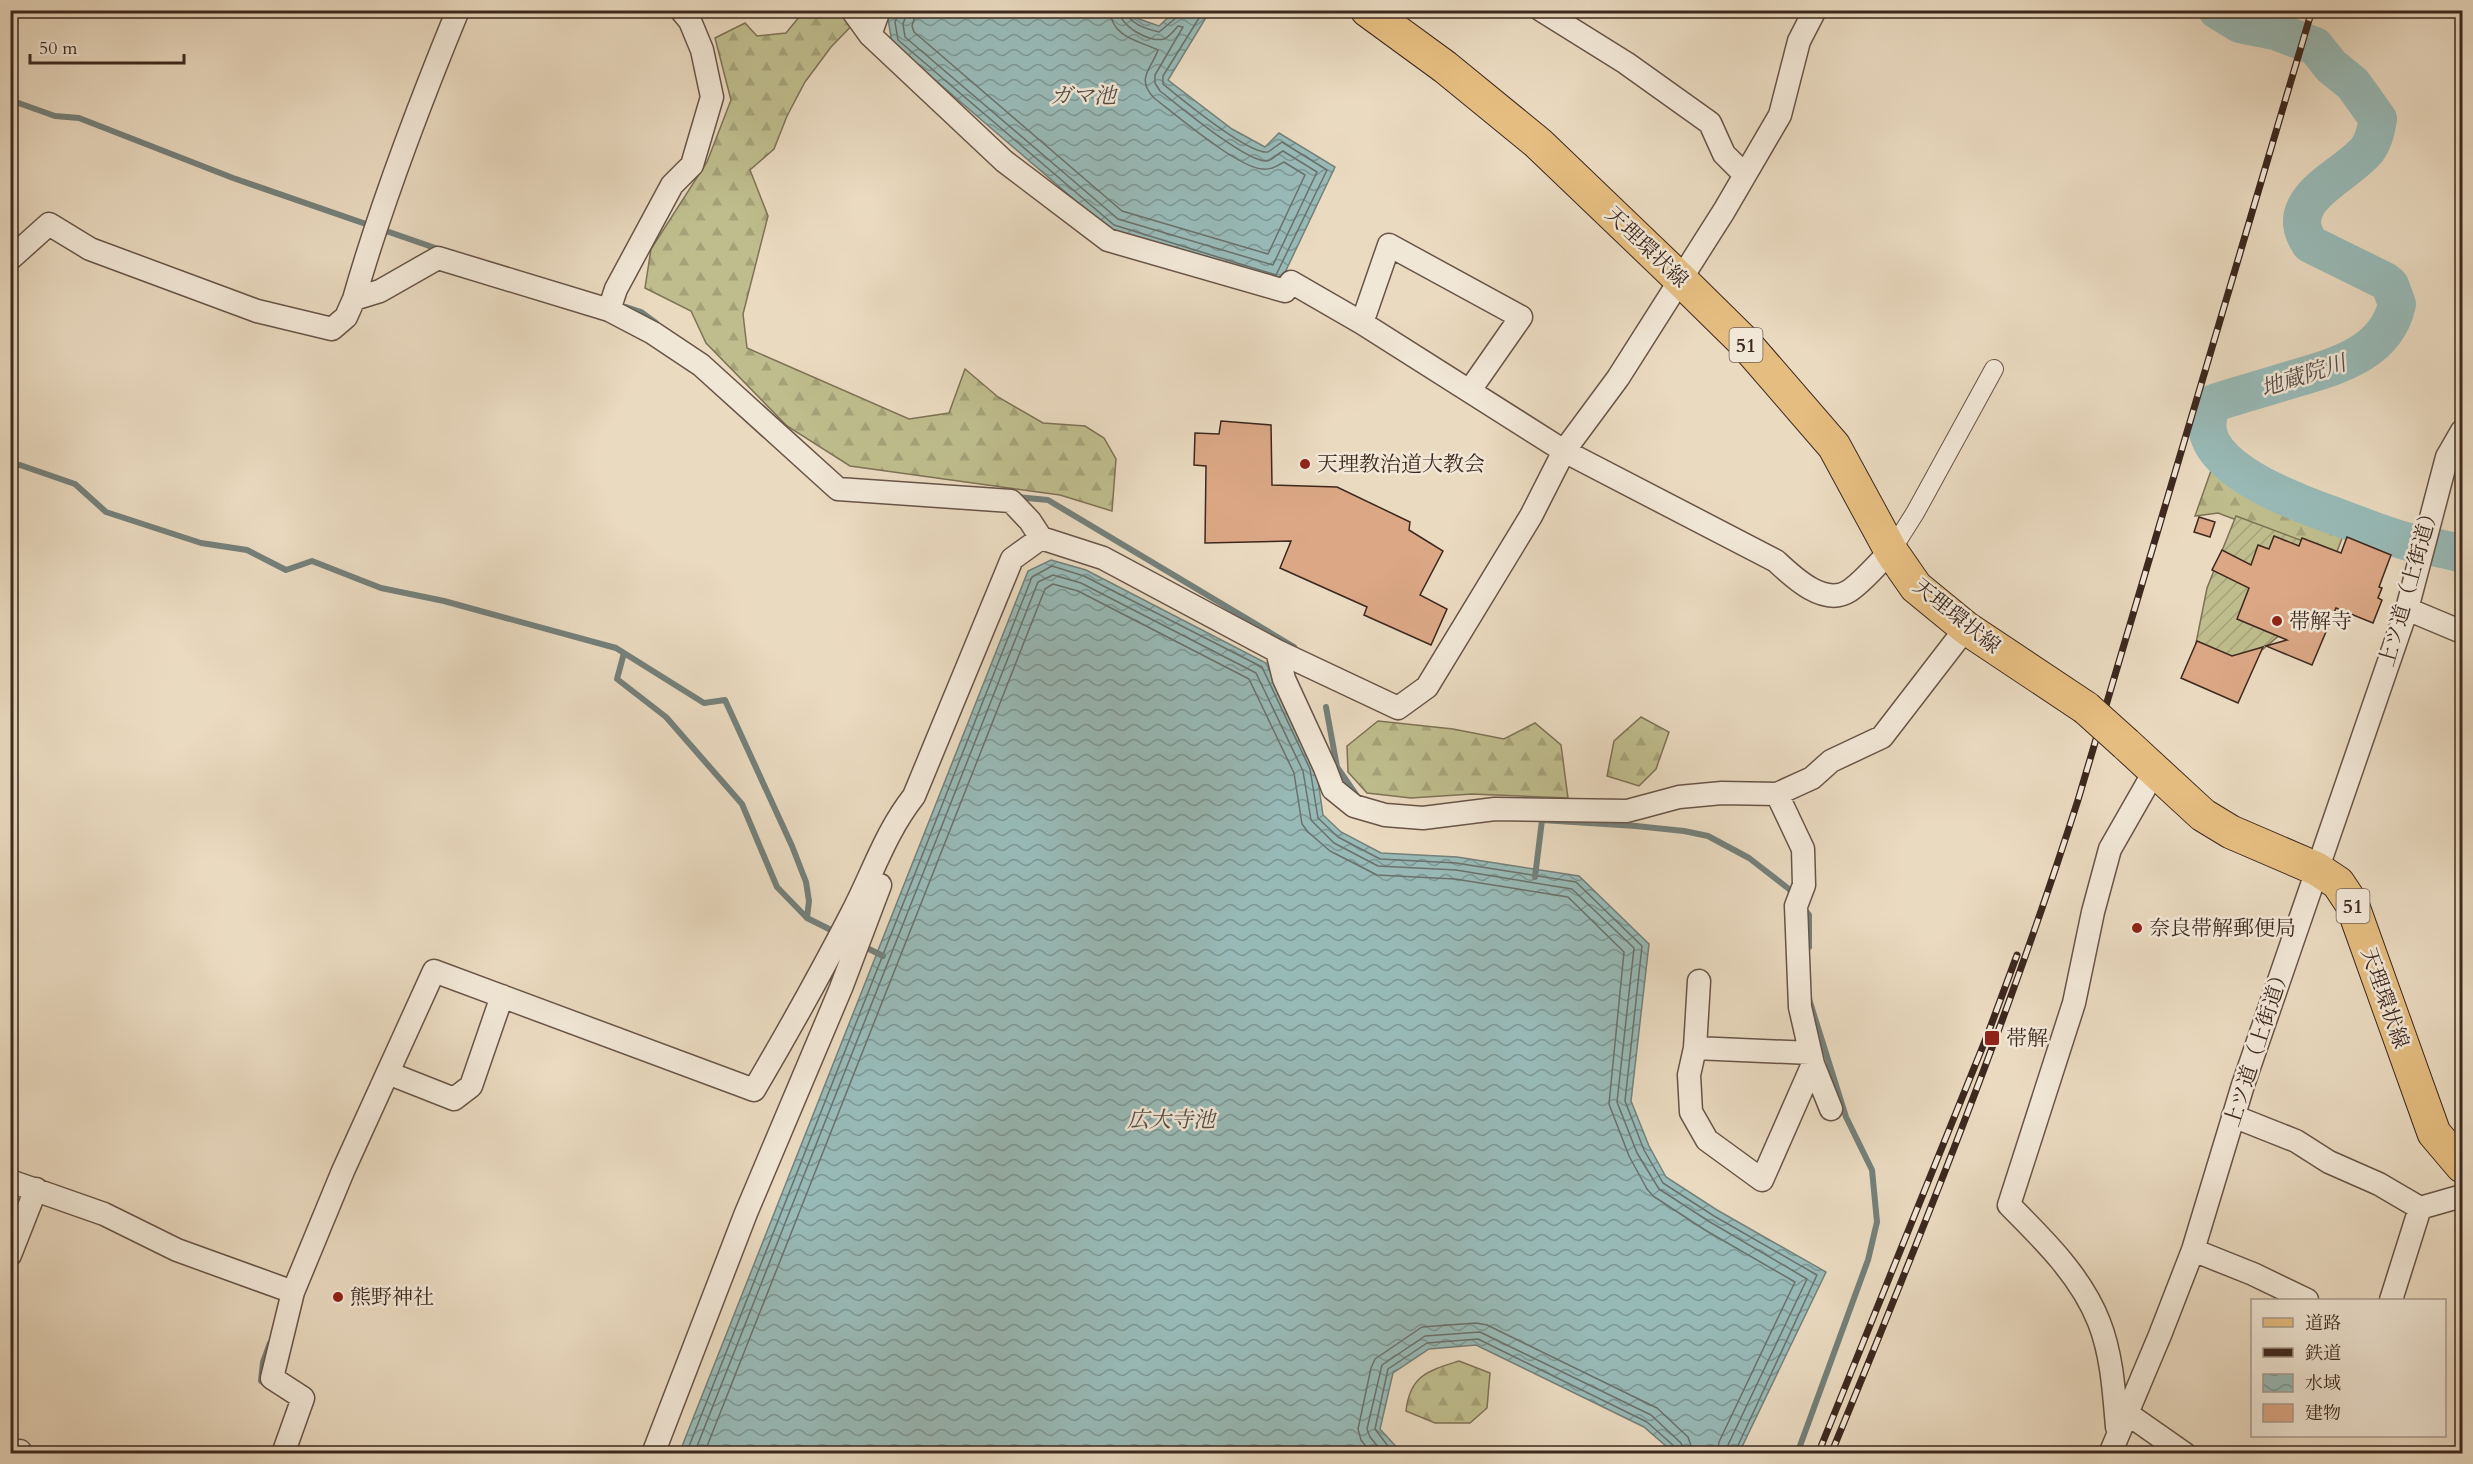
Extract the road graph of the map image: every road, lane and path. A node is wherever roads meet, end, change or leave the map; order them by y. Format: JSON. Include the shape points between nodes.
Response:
{"nodes":[{"id":1,"x":458,"y":10,"type":"edge"},
{"id":2,"x":681,"y":10,"type":"edge"},
{"id":3,"x":852,"y":10,"type":"edge"},
{"id":4,"x":879,"y":10,"type":"edge"},
{"id":5,"x":1367,"y":10,"type":"edge"},
{"id":6,"x":1541,"y":10,"type":"edge"},
{"id":7,"x":1815,"y":10,"type":"edge"},
{"id":8,"x":870,"y":35,"type":"junction"},
{"id":9,"x":1745,"y":175,"type":"junction"},
{"id":10,"x":10,"y":259,"type":"edge"},
{"id":11,"x":1681,"y":280,"type":"junction"},
{"id":12,"x":354,"y":299,"type":"junction"},
{"id":13,"x":611,"y":301,"type":"junction"},
{"id":14,"x":1362,"y":323,"type":"junction"},
{"id":15,"x":1994,"y":369,"type":"dead end"},
{"id":16,"x":1470,"y":390,"type":"junction"},
{"id":17,"x":2463,"y":431,"type":"edge"},
{"id":18,"x":1564,"y":451,"type":"junction"},
{"id":19,"x":1041,"y":538,"type":"junction"},
{"id":20,"x":1891,"y":551,"type":"junction"},
{"id":21,"x":2406,"y":609,"type":"junction"},
{"id":22,"x":1966,"y":628,"type":"junction"},
{"id":23,"x":2463,"y":632,"type":"edge"},
{"id":24,"x":1276,"y":651,"type":"junction"},
{"id":25,"x":2154,"y":772,"type":"junction"},
{"id":26,"x":1777,"y":794,"type":"junction"},
{"id":27,"x":914,"y":796,"type":"junction"},
{"id":28,"x":2317,"y":869,"type":"junction"},
{"id":29,"x":1699,"y":981,"type":"dead end"},
{"id":30,"x":502,"y":996,"type":"junction"},
{"id":31,"x":1695,"y":1048,"type":"junction"},
{"id":32,"x":1812,"y":1058,"type":"junction"},
{"id":33,"x":388,"y":1074,"type":"junction"},
{"id":34,"x":1831,"y":1109,"type":"dead end"},
{"id":35,"x":2233,"y":1116,"type":"junction"},
{"id":36,"x":2463,"y":1166,"type":"edge"},
{"id":37,"x":10,"y":1181,"type":"edge"},
{"id":38,"x":36,"y":1189,"type":"junction"},
{"id":39,"x":2463,"y":1196,"type":"edge"},
{"id":40,"x":2420,"y":1208,"type":"junction"},
{"id":41,"x":2193,"y":1250,"type":"junction"},
{"id":42,"x":10,"y":1255,"type":"edge"},
{"id":43,"x":293,"y":1292,"type":"junction"},
{"id":44,"x":2305,"y":1299,"type":"edge"},
{"id":45,"x":2391,"y":1299,"type":"edge"},
{"id":46,"x":2121,"y":1422,"type":"junction"},
{"id":47,"x":283,"y":1454,"type":"edge"},
{"id":48,"x":653,"y":1454,"type":"edge"},
{"id":49,"x":2110,"y":1454,"type":"edge"},
{"id":50,"x":2185,"y":1454,"type":"edge"}],
"edges":[{"from":1,"to":12,"type":"street","via":[[376,225]]},
{"from":2,"to":13,"type":"street","via":[[702,50],[712,97],[692,165],[672,185]]},
{"from":3,"to":8,"type":"street"},
{"from":4,"to":8,"type":"street"},
{"from":5,"to":11,"type":"main road","name":"天理環状線","number":"51","via":[[1538,143]]},
{"from":6,"to":9,"type":"street","via":[[1626,63],[1710,123],[1724,154]]},
{"from":7,"to":9,"type":"street","via":[[1799,41],[1780,115]]},
{"from":8,"to":14,"type":"street","via":[[1004,161],[1108,240],[1285,291],[1291,282]]},
{"from":9,"to":11,"type":"street"},
{"from":10,"to":12,"type":"street","via":[[49,225],[90,249],[257,311],[332,329],[346,317]]},
{"from":11,"to":18,"type":"street","via":[[1618,378]]},
{"from":11,"to":20,"type":"main road","name":"天理環状線","number":"51","via":[[1744,342],[1834,446]]},
{"from":12,"to":13,"type":"street","via":[[380,291],[438,258]]},
{"from":13,"to":19,"type":"street","via":[[701,365],[838,489],[1011,501]]},
{"from":14,"to":16,"type":"street"},
{"from":14,"to":16,"type":"street","via":[[1389,245],[1521,316]]},
{"from":15,"to":20,"type":"street"},
{"from":16,"to":18,"type":"street"},
{"from":17,"to":21,"type":"street","name":"上ツ道（上街道）","via":[[2447,457]]},
{"from":18,"to":20,"type":"street","via":[[1776,561],[1796,581],[1829,596],[1848,592]]},
{"from":18,"to":24,"type":"street","via":[[1531,516],[1426,687],[1398,708]]},
{"from":19,"to":24,"type":"street","via":[[1103,558]]},
{"from":19,"to":27,"type":"street","via":[[1012,560]]},
{"from":20,"to":22,"type":"main road","name":"天理環状線","number":"51","via":[[1916,587]]},
{"from":21,"to":23,"type":"street"},
{"from":21,"to":28,"type":"street","name":"上ツ道（上街道）"},
{"from":22,"to":25,"type":"main road","name":"天理環状線","number":"51","bridge":true,"via":[[2086,708]]},
{"from":22,"to":26,"type":"street","via":[[1882,737],[1831,761],[1812,778]]},
{"from":24,"to":26,"type":"street","via":[[1332,789],[1354,806],[1385,815],[1423,818],[1495,809],[1627,811],[1679,797]]},
{"from":25,"to":28,"type":"main road","name":"天理環状線","number":"51","via":[[2230,832]]},
{"from":25,"to":46,"type":"street","via":[[2110,849],[2074,1003],[2008,1205],[2078,1282],[2099,1322]]},
{"from":26,"to":32,"type":"street","via":[[1803,849],[1803,885],[1796,906],[1800,1007]]},
{"from":27,"to":30,"type":"street","via":[[896,819],[853,911],[754,1090]]},
{"from":27,"to":48,"type":"street"},
{"from":28,"to":35,"type":"street","name":"上ツ道（上街道）"},
{"from":28,"to":36,"type":"main road","name":"天理環状線","number":"51","via":[[2338,883],[2352,904],[2434,1133]]},
{"from":29,"to":31,"type":"street"},
{"from":30,"to":33,"type":"street","via":[[434,971]]},
{"from":30,"to":33,"type":"street","via":[[471,1086],[454,1099]]},
{"from":31,"to":32,"type":"street"},
{"from":31,"to":32,"type":"street","via":[[1689,1075],[1691,1112],[1707,1140],[1762,1180]]},
{"from":32,"to":34,"type":"street"},
{"from":33,"to":43,"type":"street"},
{"from":35,"to":40,"type":"street","via":[[2296,1142]]},
{"from":35,"to":41,"type":"street","name":"上ツ道（上街道）"},
{"from":37,"to":38,"type":"street"},
{"from":38,"to":42,"type":"street"},
{"from":38,"to":43,"type":"street","via":[[104,1214],[177,1250]]},
{"from":39,"to":40,"type":"street"},
{"from":40,"to":45,"type":"street"},
{"from":41,"to":44,"type":"street"},
{"from":41,"to":46,"type":"street","name":"上ツ道（上街道）"},
{"from":43,"to":47,"type":"street","via":[[272,1378],[303,1398]]},
{"from":46,"to":49,"type":"street","name":"上ツ道（上街道）"},
{"from":46,"to":50,"type":"street"}]}
